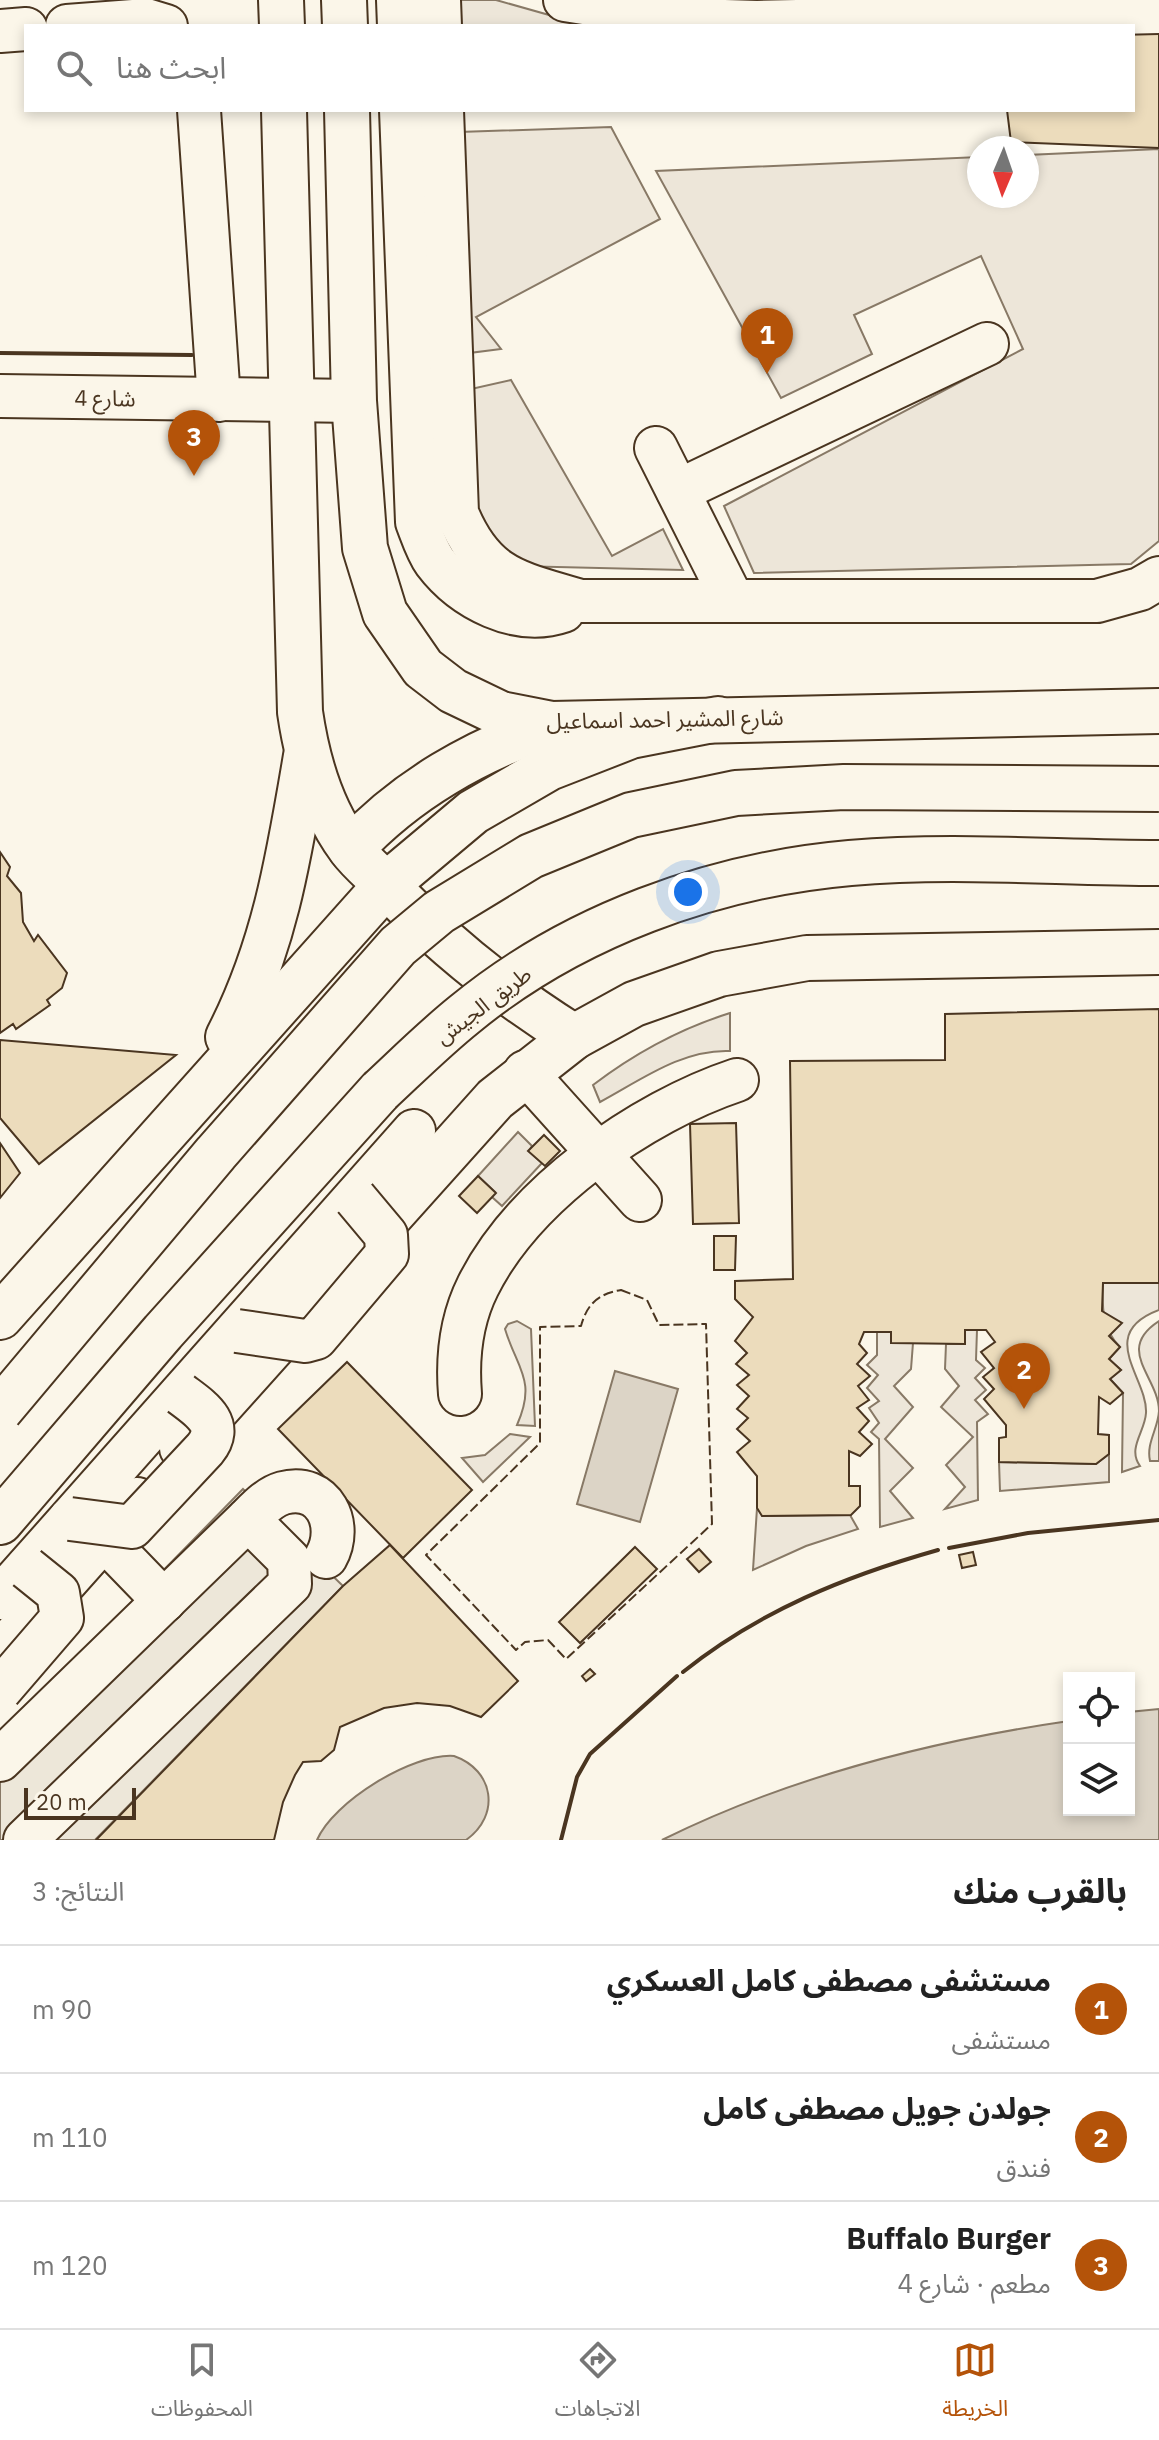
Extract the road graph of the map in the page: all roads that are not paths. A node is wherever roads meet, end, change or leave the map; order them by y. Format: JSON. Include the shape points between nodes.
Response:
{"nodes":[{"id":1,"x":281,"y":0,"type":"edge"},
{"id":2,"x":344,"y":0,"type":"edge"},
{"id":3,"x":398,"y":0,"type":"edge"},
{"id":4,"x":439,"y":0,"type":"edge"},
{"id":5,"x":565,"y":0,"type":"edge"},
{"id":6,"x":990,"y":8,"type":"edge"},
{"id":7,"x":1141,"y":8,"type":"edge"},
{"id":8,"x":93,"y":24,"type":"edge"},
{"id":9,"x":159,"y":24,"type":"edge"},
{"id":10,"x":282,"y":24,"type":"edge"},
{"id":11,"x":345,"y":24,"type":"edge"},
{"id":12,"x":399,"y":24,"type":"edge"},
{"id":13,"x":440,"y":24,"type":"edge"},
{"id":14,"x":24,"y":29,"type":"edge"},
{"id":15,"x":0,"y":31,"type":"edge"},
{"id":16,"x":199,"y":112,"type":"edge"},
{"id":17,"x":284,"y":112,"type":"edge"},
{"id":18,"x":347,"y":112,"type":"edge"},
{"id":19,"x":401,"y":112,"type":"edge"},
{"id":20,"x":442,"y":112,"type":"edge"},
{"id":21,"x":987,"y":344,"type":"dead end"},
{"id":22,"x":0,"y":396,"type":"edge"},
{"id":23,"x":219,"y":400,"type":"junction"},
{"id":24,"x":294,"y":400,"type":"junction"},
{"id":25,"x":354,"y":401,"type":"junction"},
{"id":26,"x":656,"y":448,"type":"dead end"},
{"id":27,"x":678,"y":491,"type":"junction"},
{"id":28,"x":1159,"y":578,"type":"edge"},
{"id":29,"x":580,"y":601,"type":"junction"},
{"id":30,"x":733,"y":601,"type":"junction"},
{"id":31,"x":1159,"y":711,"type":"edge"},
{"id":32,"x":718,"y":719,"type":"junction"},
{"id":33,"x":552,"y":724,"type":"junction"},
{"id":34,"x":306,"y":756,"type":"junction"},
{"id":35,"x":1159,"y":789,"type":"edge"},
{"id":36,"x":351,"y":849,"type":"junction"},
{"id":37,"x":1159,"y":863,"type":"edge"},
{"id":38,"x":386,"y":885,"type":"junction"},
{"id":39,"x":1159,"y":952,"type":"edge"},
{"id":40,"x":574,"y":1037,"type":"junction"},
{"id":41,"x":525,"y":1072,"type":"junction"},
{"id":42,"x":737,"y":1080,"type":"dead end"},
{"id":43,"x":200,"y":1090,"type":"junction"},
{"id":44,"x":414,"y":1131,"type":"dead end"},
{"id":45,"x":600,"y":1154,"type":"junction"},
{"id":46,"x":355,"y":1198,"type":"junction"},
{"id":47,"x":640,"y":1200,"type":"dead end"},
{"id":48,"x":0,"y":1317,"type":"edge"},
{"id":49,"x":237,"y":1331,"type":"junction"},
{"id":50,"x":181,"y":1394,"type":"junction"},
{"id":51,"x":460,"y":1394,"type":"dead end"},
{"id":52,"x":0,"y":1410,"type":"edge"},
{"id":53,"x":248,"y":1519,"type":"junction"},
{"id":54,"x":0,"y":1522,"type":"edge"},
{"id":55,"x":86,"y":1529,"type":"junction"},
{"id":56,"x":326,"y":1557,"type":"dead end"},
{"id":57,"x":13,"y":1583,"type":"edge"},
{"id":58,"x":164,"y":1601,"type":"junction"},
{"id":59,"x":0,"y":1654,"type":"edge"},
{"id":60,"x":0,"y":1690,"type":"edge"},
{"id":61,"x":0,"y":1760,"type":"edge"},
{"id":62,"x":25,"y":1840,"type":"edge"}],
"edges":[{"from":1,"to":10,"type":"main road"},
{"from":2,"to":11,"type":"main road"},
{"from":3,"to":12,"type":"street"},
{"from":4,"to":13,"type":"street"},
{"from":5,"to":6,"type":"street","via":[[692,20],[757,22]]},
{"from":6,"to":7,"type":"street"},
{"from":8,"to":9,"type":"street"},
{"from":14,"to":15,"type":"street"},
{"from":16,"to":23,"type":"street"},
{"from":17,"to":24,"type":"main road"},
{"from":18,"to":25,"type":"main road","name":"شارع المشير احمد اسماعيل"},
{"from":19,"to":29,"type":"street","via":[[417,522],[433,560],[461,590],[498,609],[539,616],[561,613]]},
{"from":20,"to":29,"type":"street","via":[[457,513],[468,540],[511,581]]},
{"from":21,"to":27,"type":"street"},
{"from":22,"to":23,"type":"street","name":"شارع 4"},
{"from":23,"to":24,"type":"street","name":"شارع 4"},
{"from":24,"to":25,"type":"street","name":"شارع 4"},
{"from":24,"to":34,"type":"main road","via":[[300,712]]},
{"from":25,"to":33,"type":"main road","name":"شارع المشير احمد اسماعيل","via":[[365,548],[385,613],[423,668],[453,691],[501,714]]},
{"from":26,"to":27,"type":"street"},
{"from":27,"to":30,"type":"street"},
{"from":28,"to":30,"type":"street","via":[[1097,601]]},
{"from":29,"to":30,"type":"street"},
{"from":31,"to":32,"type":"main road","name":"شارع المشير احمد اسماعيل"},
{"from":32,"to":33,"type":"main road","name":"شارع المشير احمد اسماعيل"},
{"from":32,"to":38,"type":"main road","via":[[631,736],[549,768],[473,812]]},
{"from":33,"to":36,"type":"main road","via":[[441,774],[375,822]]},
{"from":34,"to":36,"type":"main road"},
{"from":34,"to":43,"type":"main road","via":[[285,877],[253,989]]},
{"from":35,"to":52,"type":"main road","bridge":true,"via":[[844,787],[736,793],[631,815],[531,856],[450,905],[398,946]]},
{"from":36,"to":38,"type":"main road"},
{"from":37,"to":54,"type":"main road","name":"طريق الجيش","bridge":true,"via":[[866,863],[791,871],[676,900],[567,948],[467,1012],[380,1091]]},
{"from":38,"to":40,"type":"main road","via":[[472,967]]},
{"from":38,"to":43,"type":"main road"},
{"from":39,"to":40,"type":"main road","via":[[856,955],[766,963],[672,988]]},
{"from":40,"to":41,"type":"main road"},
{"from":41,"to":45,"type":"street"},
{"from":41,"to":55,"type":"main road"},
{"from":42,"to":45,"type":"street","via":[[673,1108]]},
{"from":43,"to":48,"type":"main road"},
{"from":44,"to":46,"type":"street"},
{"from":45,"to":47,"type":"street"},
{"from":45,"to":51,"type":"street","via":[[541,1204],[478,1286],[463,1328]]},
{"from":46,"to":49,"type":"street"},
{"from":46,"to":49,"type":"street","bridge":true,"via":[[386,1235],[387,1254],[316,1338]]},
{"from":49,"to":50,"type":"street"},
{"from":50,"to":55,"type":"street"},
{"from":50,"to":55,"type":"street","bridge":true,"via":[[209,1417],[212,1442],[132,1527]]},
{"from":53,"to":56,"type":"street","via":[[276,1495],[308,1494],[326,1506],[334,1526]]},
{"from":53,"to":58,"type":"street"},
{"from":53,"to":62,"type":"street","via":[[289,1560],[290,1584]]},
{"from":55,"to":57,"type":"street"},
{"from":55,"to":58,"type":"street"},
{"from":55,"to":59,"type":"main road"},
{"from":57,"to":60,"type":"street","bridge":true,"via":[[58,1593],[62,1618]]},
{"from":58,"to":61,"type":"street"}]}
